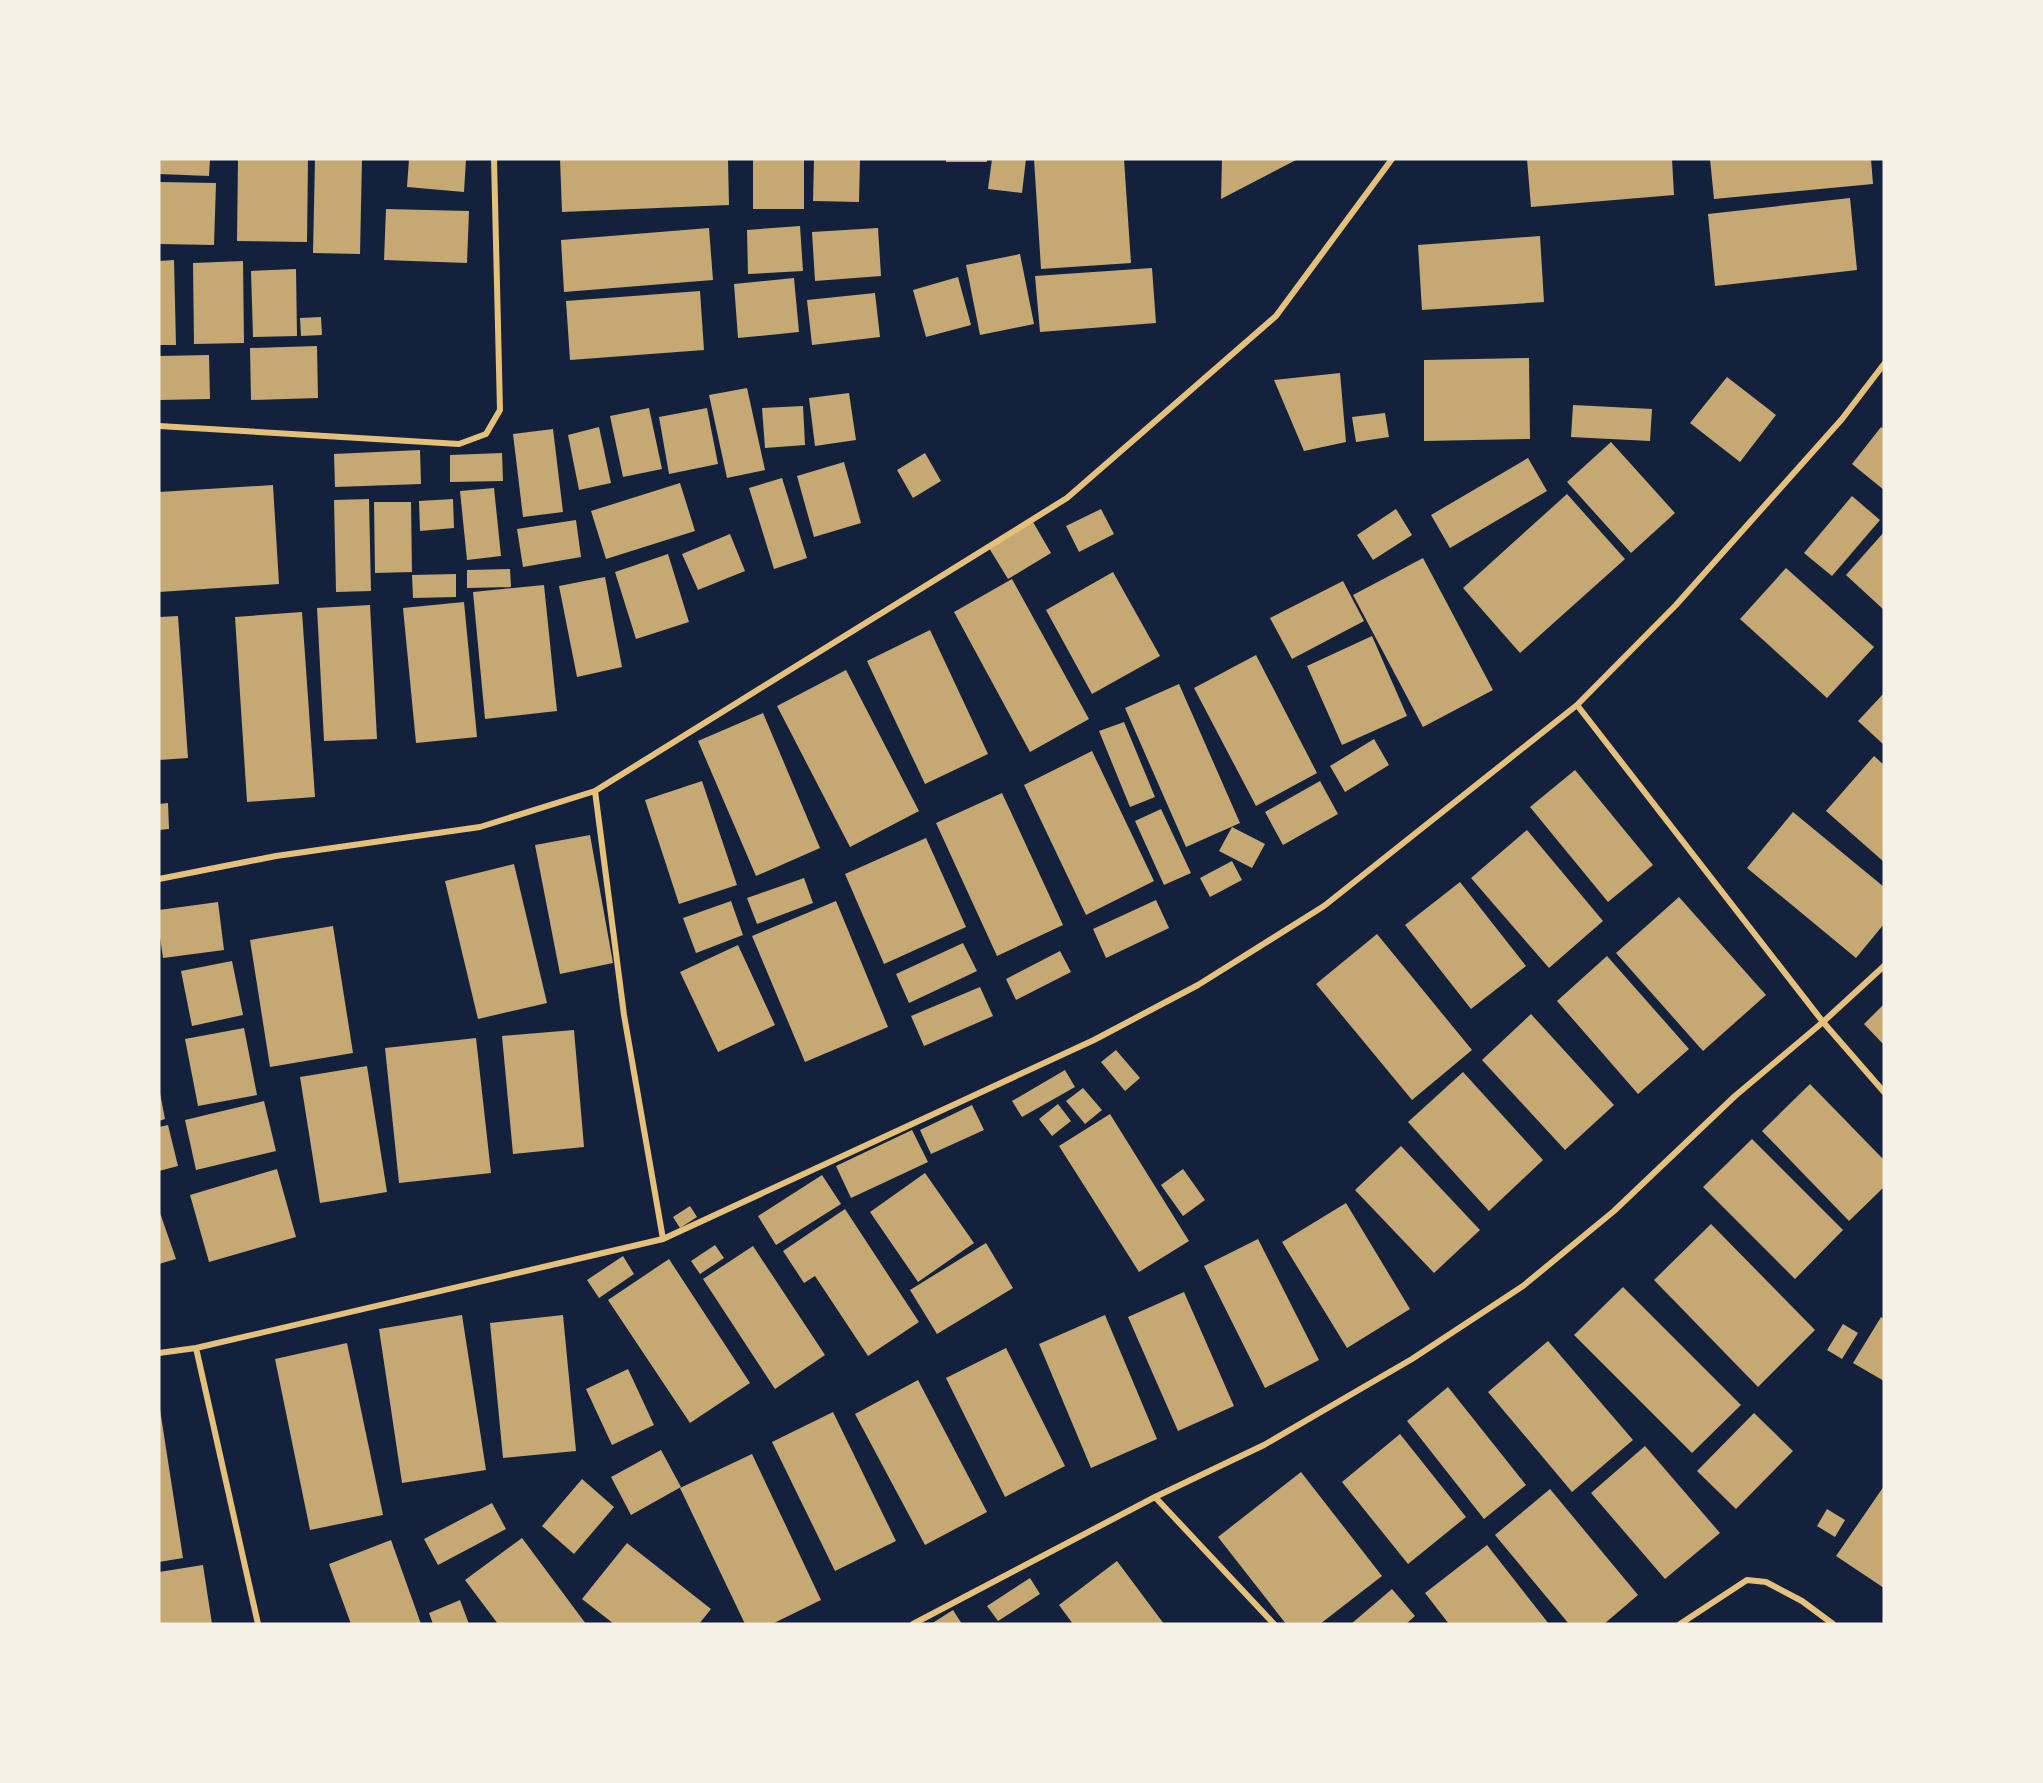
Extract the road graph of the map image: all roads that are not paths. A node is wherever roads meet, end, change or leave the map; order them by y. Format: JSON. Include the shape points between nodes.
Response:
{"nodes":[{"id":1,"x":494,"y":159,"type":"edge"},
{"id":2,"x":1392,"y":159,"type":"edge"},
{"id":3,"x":1884,"y":364,"type":"edge"},
{"id":4,"x":159,"y":426,"type":"edge"},
{"id":5,"x":1577,"y":705,"type":"junction"},
{"id":6,"x":595,"y":791,"type":"junction"},
{"id":7,"x":159,"y":879,"type":"edge"},
{"id":8,"x":1884,"y":966,"type":"edge"},
{"id":9,"x":1823,"y":1022,"type":"junction"},
{"id":10,"x":1884,"y":1092,"type":"edge"},
{"id":11,"x":663,"y":1239,"type":"junction"},
{"id":12,"x":196,"y":1347,"type":"junction"},
{"id":13,"x":159,"y":1353,"type":"edge"},
{"id":14,"x":1155,"y":1497,"type":"junction"},
{"id":15,"x":258,"y":1624,"type":"edge"},
{"id":16,"x":913,"y":1624,"type":"edge"},
{"id":17,"x":1274,"y":1624,"type":"edge"},
{"id":18,"x":1680,"y":1624,"type":"edge"},
{"id":19,"x":1833,"y":1624,"type":"edge"}],
"edges":[{"from":1,"to":4,"type":"street","via":[[500,410],[486,434],[459,444]]},
{"from":2,"to":6,"type":"street","via":[[1276,316],[1067,498]]},
{"from":3,"to":5,"type":"street","via":[[1842,419],[1676,605]]},
{"from":5,"to":9,"type":"street"},
{"from":5,"to":11,"type":"street","via":[[1324,906],[1198,985],[1094,1040]]},
{"from":6,"to":7,"type":"street","via":[[480,827],[276,856]]},
{"from":6,"to":11,"type":"street","via":[[624,1015]]},
{"from":8,"to":9,"type":"street"},
{"from":9,"to":10,"type":"street"},
{"from":9,"to":14,"type":"street","via":[[1735,1096],[1614,1211],[1523,1286],[1412,1359],[1264,1445]]},
{"from":11,"to":12,"type":"street"},
{"from":12,"to":13,"type":"street"},
{"from":12,"to":15,"type":"street"},
{"from":14,"to":16,"type":"street"},
{"from":14,"to":17,"type":"street"},
{"from":18,"to":19,"type":"street","via":[[1747,1580],[1766,1582],[1802,1601]]}]}
